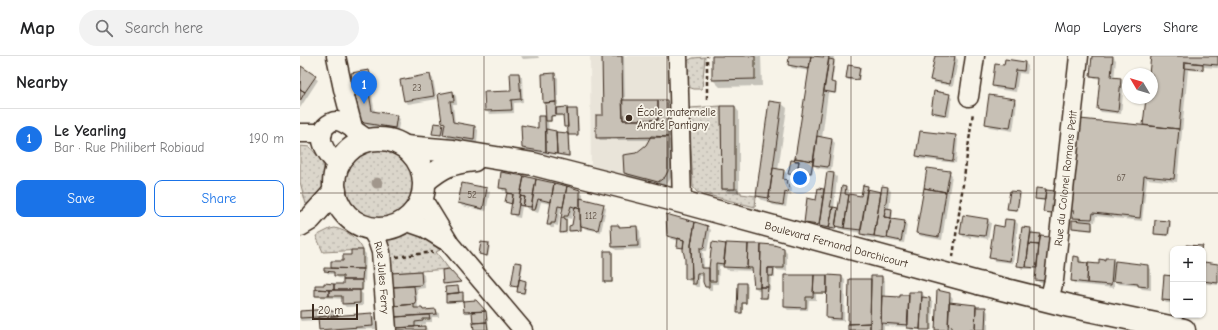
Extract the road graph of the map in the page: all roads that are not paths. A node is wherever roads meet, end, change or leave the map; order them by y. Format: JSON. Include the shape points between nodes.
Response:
{"nodes":[{"id":1,"x":336,"y":56,"type":"edge"},
{"id":2,"x":678,"y":56,"type":"edge"},
{"id":3,"x":975,"y":56,"type":"edge"},
{"id":4,"x":1079,"y":56,"type":"edge"},
{"id":5,"x":343,"y":89,"type":"junction"},
{"id":6,"x":969,"y":98,"type":"road end"},
{"id":7,"x":327,"y":128,"type":"junction"},
{"id":8,"x":300,"y":133,"type":"edge"},
{"id":9,"x":361,"y":135,"type":"junction"},
{"id":10,"x":405,"y":147,"type":"junction"},
{"id":11,"x":489,"y":158,"type":"junction"},
{"id":12,"x":338,"y":166,"type":"junction"},
{"id":13,"x":423,"y":190,"type":"junction"},
{"id":14,"x":335,"y":191,"type":"junction"},
{"id":15,"x":682,"y":202,"type":"junction"},
{"id":16,"x":347,"y":216,"type":"junction"},
{"id":17,"x":405,"y":221,"type":"junction"},
{"id":18,"x":305,"y":222,"type":"edge"},
{"id":19,"x":370,"y":228,"type":"junction"},
{"id":20,"x":450,"y":244,"type":"junction"},
{"id":21,"x":1049,"y":301,"type":"junction"},
{"id":22,"x":387,"y":330,"type":"edge"},
{"id":23,"x":523,"y":330,"type":"edge"},
{"id":24,"x":1184,"y":330,"type":"edge"}],
"edges":[{"from":1,"to":5,"type":"street"},
{"from":2,"to":15,"type":"street"},
{"from":3,"to":6,"type":"street"},
{"from":4,"to":21,"type":"street","name":"Rue du Colonel Romans Petit","via":[[1054,280]]},
{"from":5,"to":7,"type":"street"},
{"from":5,"to":9,"type":"street"},
{"from":7,"to":8,"type":"street"},
{"from":7,"to":9,"type":"street","via":[[339,122]]},
{"from":7,"to":12,"type":"street","via":[[323,142]]},
{"from":9,"to":10,"type":"main road","via":[[389,140]]},
{"from":9,"to":12,"type":"main road"},
{"from":10,"to":11,"type":"main road","name":"Boulevard Fernand Darchicourt","via":[[453,151]]},
{"from":10,"to":13,"type":"main road","via":[[415,156],[422,168]]},
{"from":11,"to":13,"type":"main road","name":"Boulevard Fernand Darchicourt","via":[[451,163],[439,169]]},
{"from":11,"to":15,"type":"main road","name":"Boulevard Fernand Darchicourt","via":[[533,164]]},
{"from":12,"to":14,"type":"main road"},
{"from":13,"to":17,"type":"main road","via":[[415,212]]},
{"from":13,"to":20,"type":"street"},
{"from":14,"to":16,"type":"main road","via":[[338,202]]},
{"from":14,"to":18,"type":"main road"},
{"from":15,"to":21,"type":"main road","name":"Boulevard Fernand Darchicourt"},
{"from":16,"to":18,"type":"main road","via":[[327,214]]},
{"from":16,"to":19,"type":"main road"},
{"from":17,"to":19,"type":"main road","via":[[394,227]]},
{"from":17,"to":20,"type":"street","via":[[425,228]]},
{"from":19,"to":22,"type":"street","name":"Rue Jules Ferry","via":[[380,246]]},
{"from":20,"to":23,"type":"street"},
{"from":21,"to":24,"type":"main road","name":"Boulevard Fernand Darchicourt"}]}
